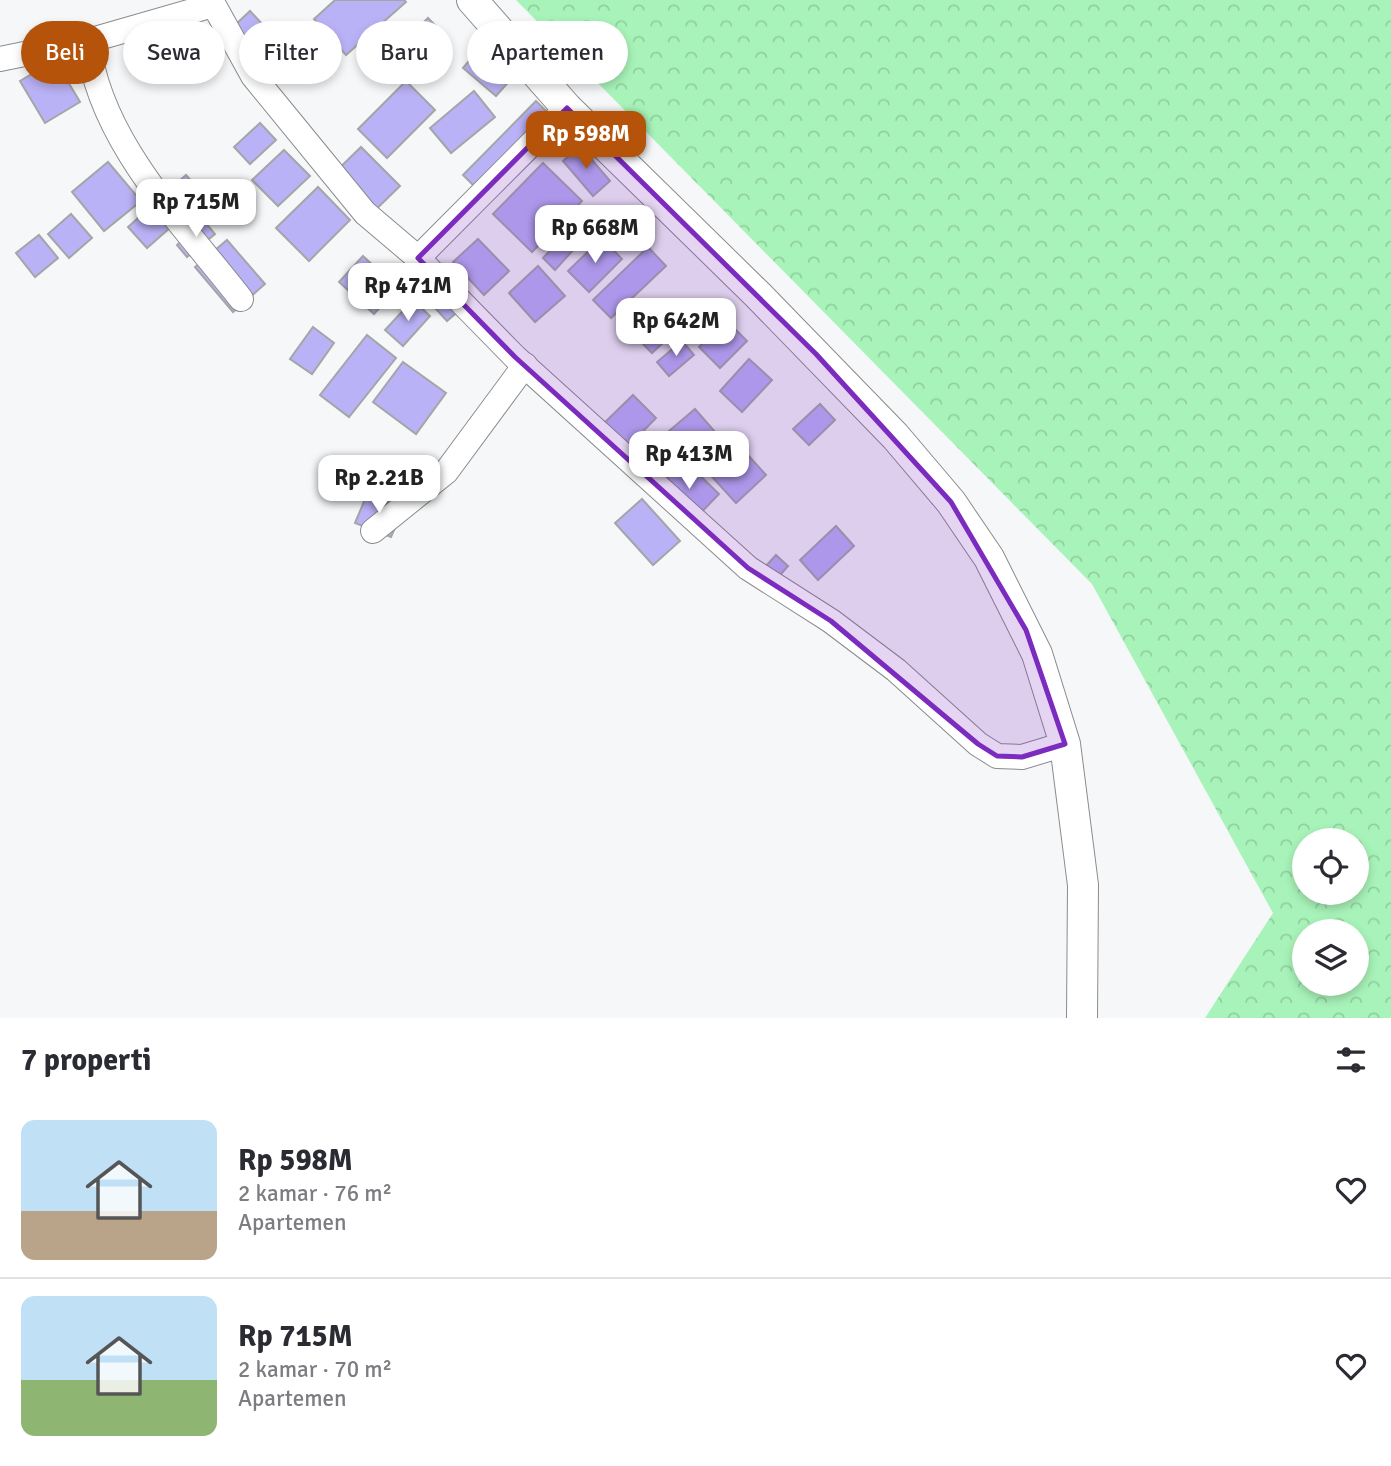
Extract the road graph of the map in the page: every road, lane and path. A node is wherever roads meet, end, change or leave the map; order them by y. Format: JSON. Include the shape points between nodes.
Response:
{"nodes":[{"id":1,"x":472,"y":0,"type":"edge"},
{"id":2,"x":212,"y":3,"type":"edge"},
{"id":3,"x":109,"y":35,"type":"edge"},
{"id":4,"x":21,"y":55,"type":"edge"},
{"id":5,"x":0,"y":59,"type":"edge"},
{"id":6,"x":99,"y":84,"type":"edge"},
{"id":7,"x":567,"y":108,"type":"junction"},
{"id":8,"x":418,"y":258,"type":"junction"},
{"id":9,"x":241,"y":299,"type":"dead end"},
{"id":10,"x":525,"y":365,"type":"junction"},
{"id":11,"x":373,"y":531,"type":"dead end"},
{"id":12,"x":1065,"y":744,"type":"junction"},
{"id":13,"x":1082,"y":1018,"type":"edge"}],
"edges":[{"from":1,"to":7,"type":"street"},
{"from":2,"to":3,"type":"street"},
{"from":2,"to":8,"type":"street","via":[[253,76],[318,158],[365,213]]},
{"from":4,"to":5,"type":"street"},
{"from":6,"to":9,"type":"street","via":[[140,173]]},
{"from":7,"to":8,"type":"street"},
{"from":7,"to":12,"type":"street","via":[[816,354],[951,502],[989,558],[1026,630]]},
{"from":8,"to":10,"type":"street"},
{"from":10,"to":11,"type":"street","via":[[446,472]]},
{"from":10,"to":12,"type":"street","via":[[748,568],[853,637],[978,744],[997,756],[1022,757]]},
{"from":12,"to":13,"type":"street","via":[[1083,885]]}]}
